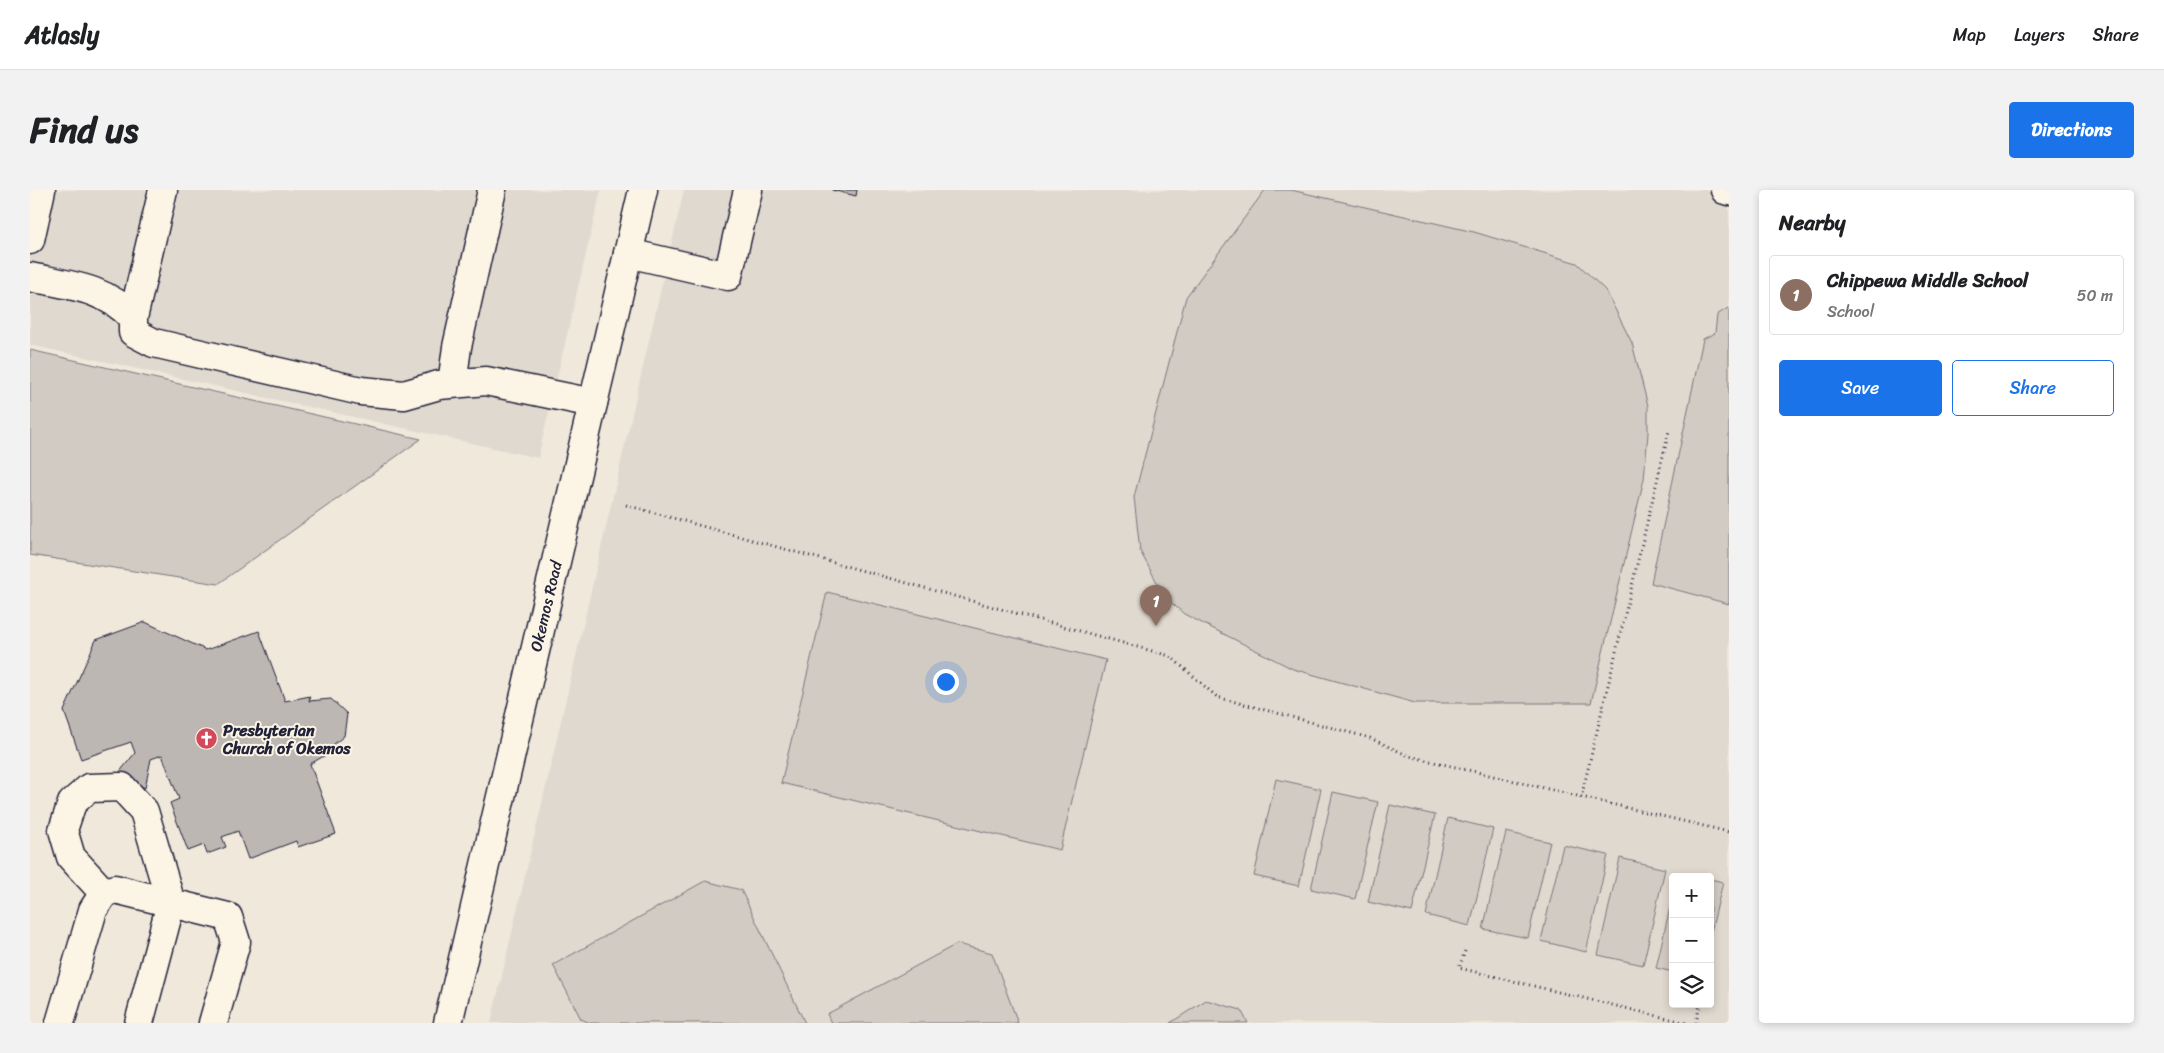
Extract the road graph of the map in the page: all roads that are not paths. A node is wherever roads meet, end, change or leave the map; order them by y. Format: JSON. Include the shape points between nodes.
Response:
{"nodes":[{"id":1,"x":41,"y":190,"type":"edge"},
{"id":2,"x":163,"y":190,"type":"edge"},
{"id":3,"x":492,"y":190,"type":"edge"},
{"id":4,"x":643,"y":190,"type":"edge"},
{"id":5,"x":748,"y":190,"type":"edge"},
{"id":6,"x":1724,"y":190,"type":"edge"},
{"id":7,"x":1729,"y":191,"type":"edge"},
{"id":8,"x":30,"y":240,"type":"edge"},
{"id":9,"x":628,"y":252,"type":"junction"},
{"id":10,"x":30,"y":277,"type":"edge"},
{"id":11,"x":133,"y":318,"type":"junction"},
{"id":12,"x":452,"y":384,"type":"junction"},
{"id":13,"x":593,"y":403,"type":"junction"},
{"id":14,"x":104,"y":893,"type":"junction"},
{"id":15,"x":171,"y":903,"type":"junction"},
{"id":16,"x":60,"y":1023,"type":"edge"},
{"id":17,"x":139,"y":1023,"type":"edge"},
{"id":18,"x":213,"y":1023,"type":"edge"},
{"id":19,"x":448,"y":1023,"type":"edge"}],
"edges":[{"from":1,"to":8,"type":"main road"},
{"from":2,"to":11,"type":"main road"},
{"from":3,"to":12,"type":"main road","via":[[457,346]]},
{"from":4,"to":9,"type":"main road","name":"Okemos Road"},
{"from":5,"to":9,"type":"main road","via":[[728,276]]},
{"from":6,"to":7,"type":"main road"},
{"from":9,"to":13,"type":"main road","name":"Okemos Road"},
{"from":10,"to":11,"type":"main road","via":[[101,292],[122,305]]},
{"from":11,"to":12,"type":"main road","via":[[133,332],[154,343],[361,391],[404,395]]},
{"from":12,"to":13,"type":"main road","via":[[486,381]]},
{"from":13,"to":19,"type":"main road","name":"Okemos Road"},
{"from":14,"to":15,"type":"main road","via":[[115,889]]},
{"from":14,"to":15,"type":"main road","via":[[71,857],[64,830],[72,803],[89,788],[122,787],[144,811]]},
{"from":14,"to":16,"type":"main road","via":[[93,910]]},
{"from":15,"to":17,"type":"main road"},
{"from":15,"to":18,"type":"main road","via":[[228,917],[236,942]]}]}
